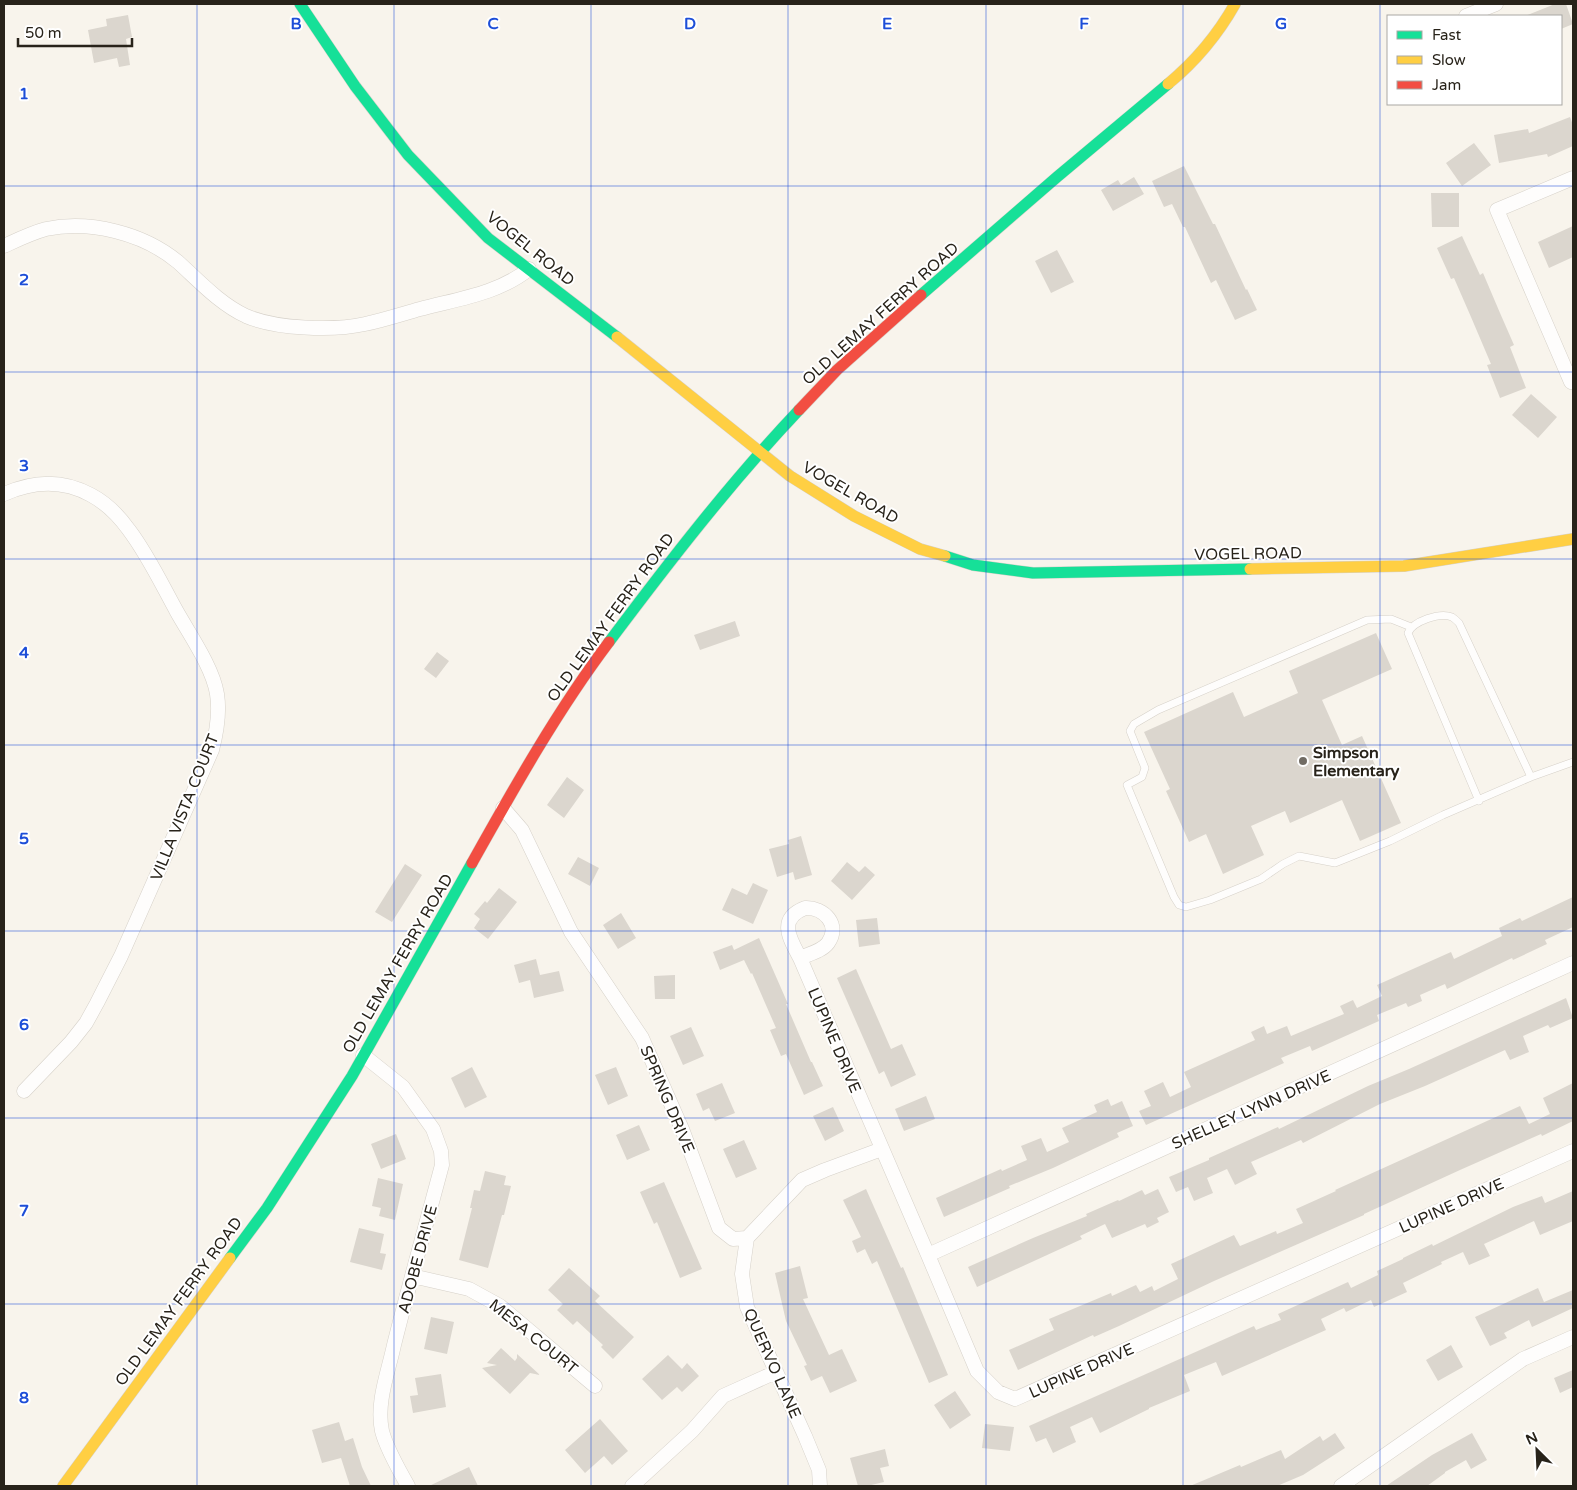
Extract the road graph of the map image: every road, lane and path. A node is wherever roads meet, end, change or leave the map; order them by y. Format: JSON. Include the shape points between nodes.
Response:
{"nodes":[{"id":1,"x":300,"y":4,"type":"edge"},
{"id":2,"x":1235,"y":4,"type":"edge"},
{"id":3,"x":1496,"y":4,"type":"edge"},
{"id":4,"x":1468,"y":15,"type":"edge"},
{"id":5,"x":1573,"y":178,"type":"edge"},
{"id":6,"x":4,"y":246,"type":"edge"},
{"id":7,"x":529,"y":269,"type":"junction"},
{"id":8,"x":1573,"y":381,"type":"edge"},
{"id":9,"x":760,"y":450,"type":"junction"},
{"id":10,"x":4,"y":494,"type":"edge"},
{"id":11,"x":1573,"y":539,"type":"edge"},
{"id":12,"x":1411,"y":627,"type":"junction"},
{"id":13,"x":1573,"y":762,"type":"edge"},
{"id":14,"x":1531,"y":777,"type":"junction"},
{"id":15,"x":1479,"y":800,"type":"junction"},
{"id":16,"x":504,"y":808,"type":"junction"},
{"id":17,"x":800,"y":958,"type":"dead end"},
{"id":18,"x":1573,"y":963,"type":"edge"},
{"id":19,"x":363,"y":1056,"type":"junction"},
{"id":20,"x":24,"y":1091,"type":"dead end"},
{"id":21,"x":882,"y":1149,"type":"junction"},
{"id":22,"x":1573,"y":1151,"type":"edge"},
{"id":23,"x":747,"y":1238,"type":"junction"},
{"id":24,"x":928,"y":1255,"type":"junction"},
{"id":25,"x":412,"y":1276,"type":"junction"},
{"id":26,"x":1573,"y":1337,"type":"edge"},
{"id":27,"x":776,"y":1372,"type":"junction"},
{"id":28,"x":596,"y":1386,"type":"dead end"},
{"id":29,"x":63,"y":1486,"type":"edge"},
{"id":30,"x":408,"y":1486,"type":"edge"},
{"id":31,"x":632,"y":1486,"type":"edge"},
{"id":32,"x":820,"y":1486,"type":"edge"},
{"id":33,"x":1340,"y":1486,"type":"edge"}],
"edges":[{"from":1,"to":7,"type":"main road","name":"VOGEL ROAD","via":[[355,86],[408,155],[488,238]]},
{"from":2,"to":9,"type":"main road","name":"OLD LEMAY FERRY ROAD","via":[[1205,49],[1185,70],[870,339]]},
{"from":3,"to":4,"type":"street"},
{"from":5,"to":8,"type":"street","via":[[1497,210]]},
{"from":6,"to":7,"type":"street","via":[[46,230],[69,227],[110,230],[137,238],[160,250],[246,316],[288,326],[364,324],[489,291]]},
{"from":7,"to":9,"type":"main road","name":"VOGEL ROAD"},
{"from":9,"to":11,"type":"main road","name":"VOGEL ROAD","via":[[790,476],[854,516],[920,549],[973,565],[1033,573],[1404,566]]},
{"from":9,"to":16,"type":"main road","name":"OLD LEMAY FERRY ROAD","via":[[674,555],[593,663]]},
{"from":10,"to":20,"type":"street","name":"VILLA VISTA COURT","via":[[38,483],[56,483],[90,494],[118,516],[140,546],[201,656],[217,692],[219,712],[212,750],[97,1003],[71,1042]]},
{"from":12,"to":14,"type":"lane","via":[[1437,616],[1452,617],[1459,623]]},
{"from":12,"to":15,"type":"lane","via":[[1408,633]]},
{"from":12,"to":15,"type":"lane","via":[[1391,619],[1367,620],[1158,710],[1134,724],[1130,731],[1145,768],[1142,777],[1127,785],[1174,897],[1186,907],[1260,878],[1299,856],[1335,863]]},
{"from":13,"to":14,"type":"lane"},
{"from":14,"to":15,"type":"lane"},
{"from":16,"to":19,"type":"main road","name":"OLD LEMAY FERRY ROAD"},
{"from":16,"to":23,"type":"street","name":"SPRING DRIVE","via":[[522,830],[571,932],[642,1038],[682,1129],[719,1228],[733,1239]]},
{"from":17,"to":21,"type":"street","name":"LUPINE DRIVE"},
{"from":18,"to":24,"type":"street","name":"SHELLEY LYNN DRIVE"},
{"from":19,"to":25,"type":"street","name":"ADOBE DRIVE","via":[[403,1087],[433,1129],[441,1151],[442,1165]]},
{"from":19,"to":29,"type":"main road","name":"OLD LEMAY FERRY ROAD","via":[[267,1208]]},
{"from":21,"to":23,"type":"street","via":[[802,1180]]},
{"from":21,"to":24,"type":"street","name":"LUPINE DRIVE"},
{"from":22,"to":24,"type":"street","name":"LUPINE DRIVE","via":[[1015,1399],[998,1392],[977,1370]]},
{"from":23,"to":27,"type":"street","name":"QUERVO LANE","via":[[742,1274],[747,1307]]},
{"from":25,"to":28,"type":"street","name":"MESA COURT","via":[[469,1288],[500,1306]]},
{"from":25,"to":30,"type":"street","name":"ADOBE DRIVE","via":[[381,1407],[382,1432]]},
{"from":26,"to":33,"type":"street","via":[[1524,1359]]},
{"from":27,"to":31,"type":"street","via":[[723,1396],[692,1431]]},
{"from":27,"to":32,"type":"street","name":"QUERVO LANE","via":[[812,1453]]}]}
